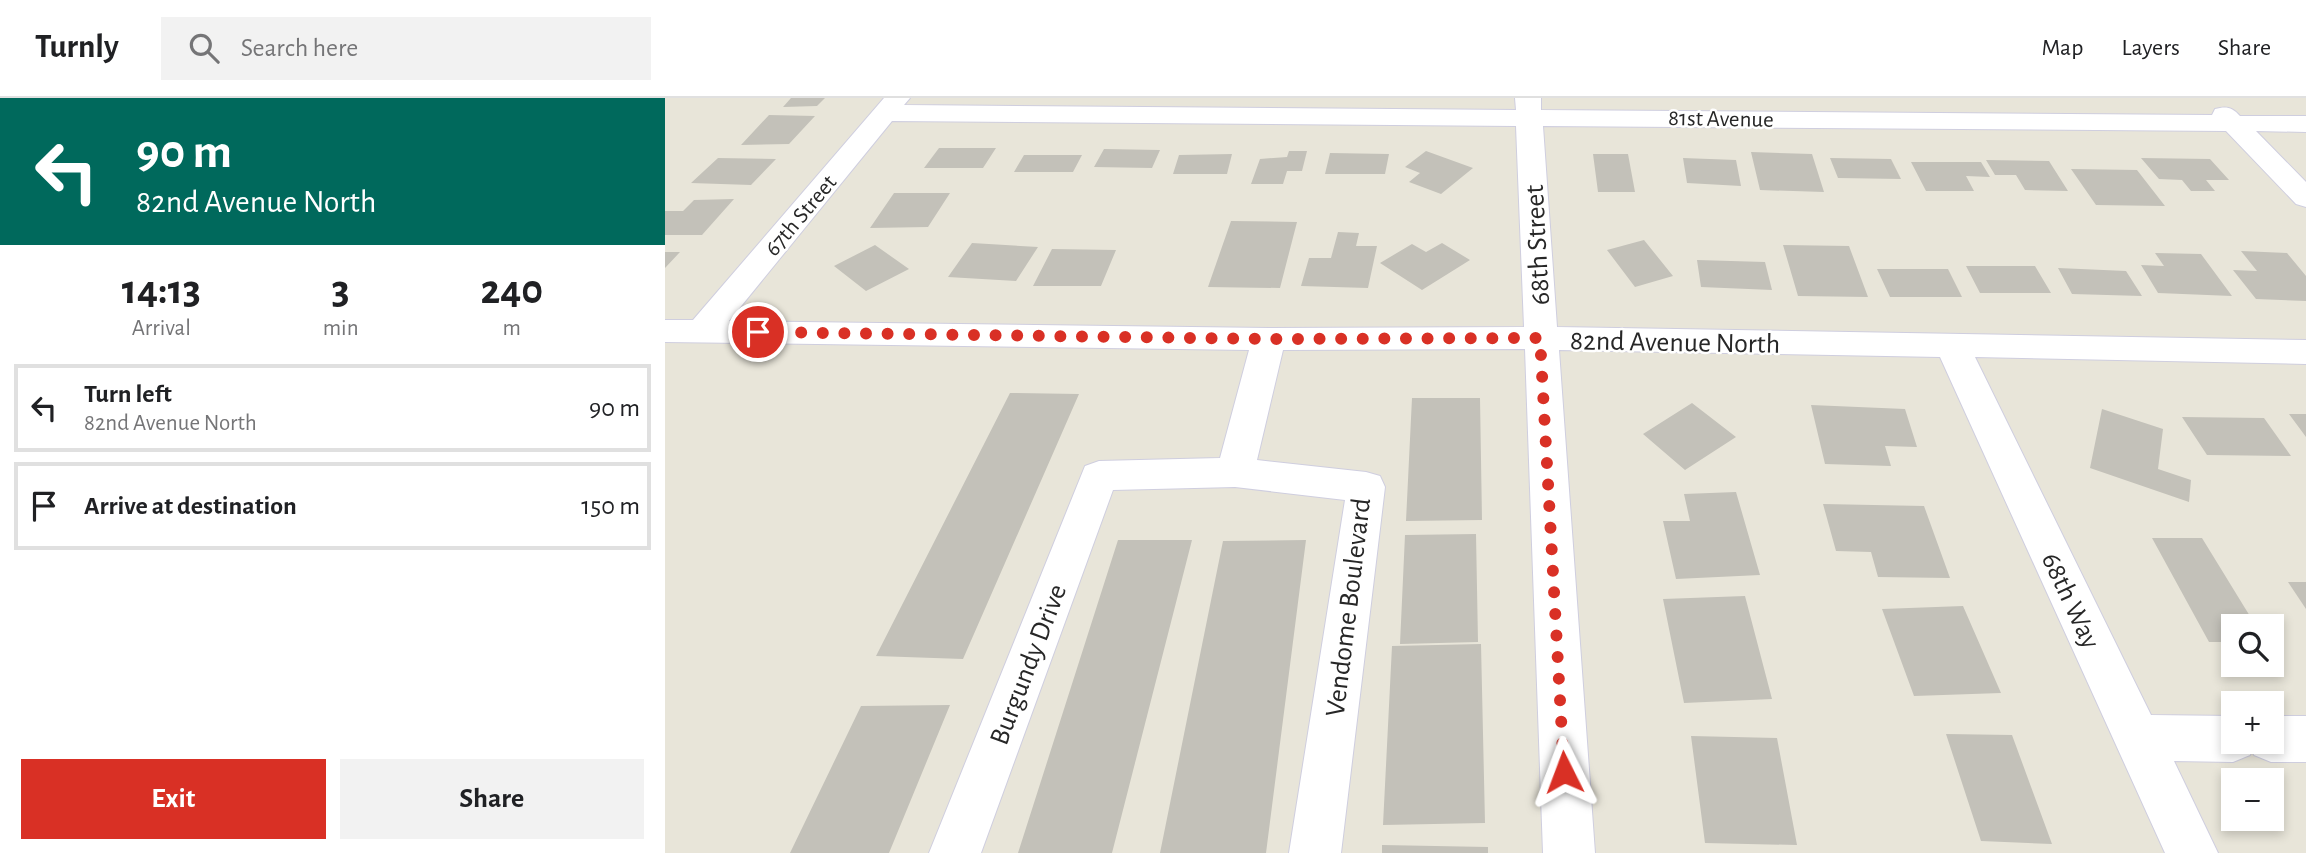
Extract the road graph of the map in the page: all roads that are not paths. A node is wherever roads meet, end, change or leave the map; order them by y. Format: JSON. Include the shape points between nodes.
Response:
{"nodes":[{"id":1,"x":2207,"y":98,"type":"edge"},
{"id":2,"x":891,"y":106,"type":"edge"},
{"id":3,"x":1529,"y":107,"type":"edge"},
{"id":4,"x":2233,"y":124,"type":"junction"},
{"id":5,"x":2306,"y":124,"type":"edge"},
{"id":6,"x":2306,"y":198,"type":"edge"},
{"id":7,"x":665,"y":331,"type":"edge"},
{"id":8,"x":702,"y":332,"type":"junction"},
{"id":9,"x":1540,"y":338,"type":"junction"},
{"id":10,"x":1269,"y":339,"type":"junction"},
{"id":11,"x":1952,"y":346,"type":"junction"},
{"id":12,"x":2306,"y":352,"type":"edge"},
{"id":13,"x":1235,"y":472,"type":"junction"},
{"id":14,"x":1099,"y":476,"type":"joint"},
{"id":15,"x":2137,"y":738,"type":"junction"},
{"id":16,"x":2221,"y":739,"type":"edge"},
{"id":17,"x":2284,"y":739,"type":"edge"},
{"id":18,"x":2306,"y":740,"type":"edge"},
{"id":19,"x":955,"y":853,"type":"edge"},
{"id":20,"x":1315,"y":853,"type":"edge"},
{"id":21,"x":1569,"y":853,"type":"edge"},
{"id":22,"x":2192,"y":853,"type":"edge"}],
"edges":[{"from":1,"to":4,"type":"street"},
{"from":2,"to":3,"type":"street","name":"81st Avenue"},
{"from":2,"to":8,"type":"street","name":"67th Street"},
{"from":3,"to":4,"type":"street","name":"81st Avenue"},
{"from":3,"to":9,"type":"street","name":"68th Street"},
{"from":4,"to":5,"type":"street","name":"81st Avenue"},
{"from":4,"to":6,"type":"street"},
{"from":7,"to":8,"type":"street","name":"82nd Avenue North"},
{"from":8,"to":10,"type":"street","name":"82nd Avenue North"},
{"from":9,"to":10,"type":"street","name":"82nd Avenue North"},
{"from":9,"to":11,"type":"street","name":"82nd Avenue North"},
{"from":9,"to":21,"type":"street","name":"68th Street"},
{"from":10,"to":13,"type":"street"},
{"from":11,"to":12,"type":"street","name":"82nd Avenue North"},
{"from":11,"to":15,"type":"street","name":"68th Way"},
{"from":13,"to":14,"type":"street","name":"Vendome Boulevard"},
{"from":13,"to":20,"type":"street","name":"Vendome Boulevard","via":[[1366,487]]},
{"from":14,"to":19,"type":"street","name":"Burgundy Drive"},
{"from":15,"to":16,"type":"street"},
{"from":15,"to":22,"type":"street","name":"68th Way"},
{"from":17,"to":18,"type":"street"}]}
